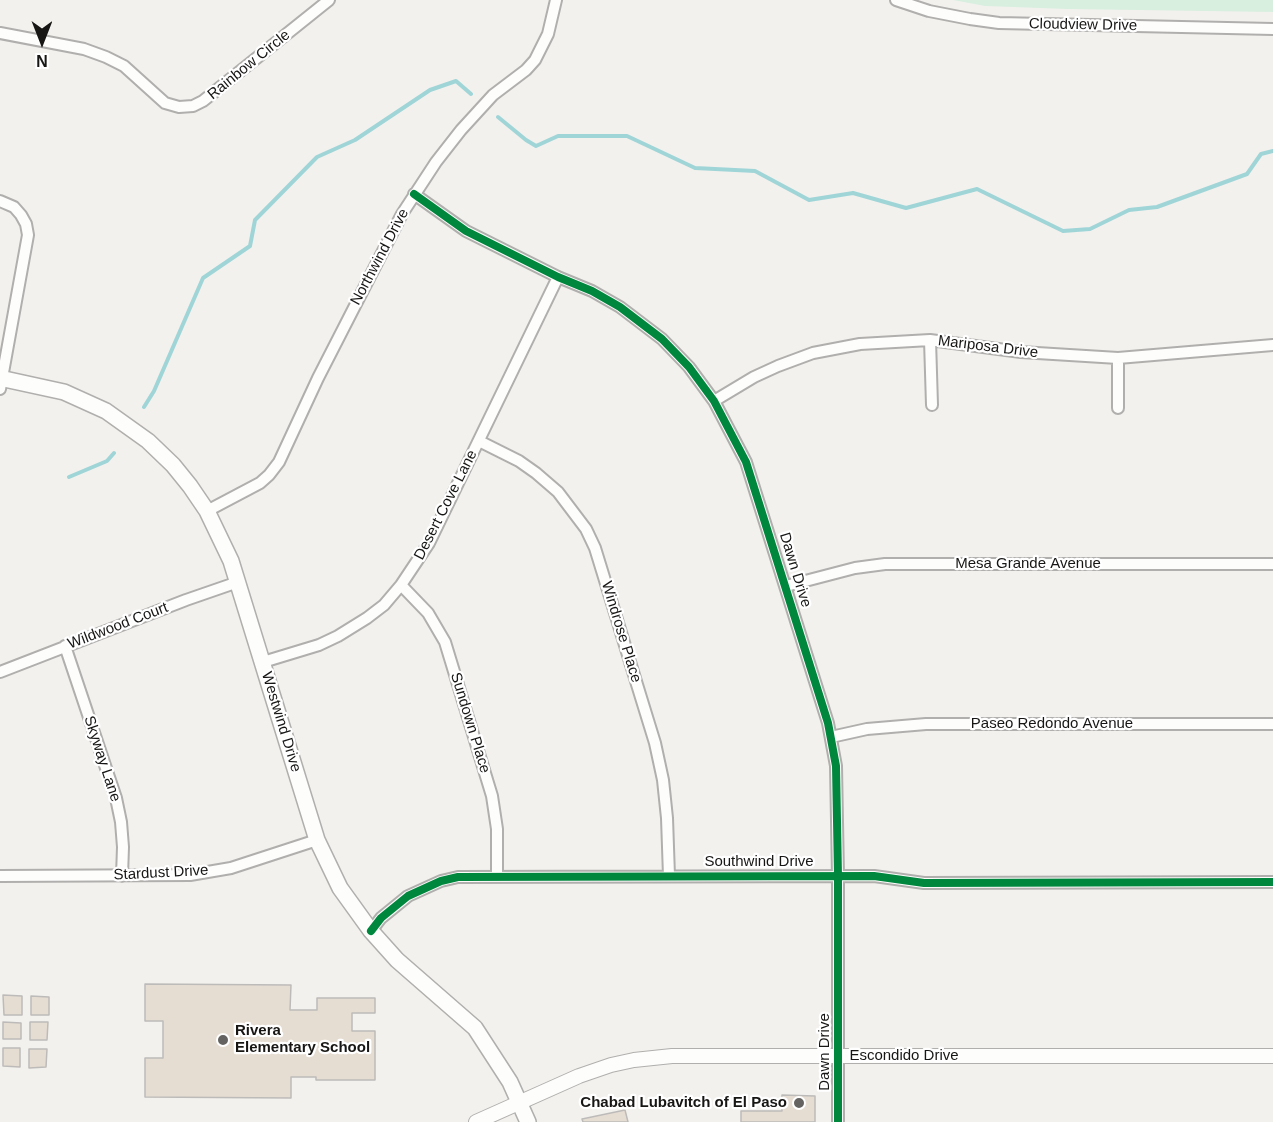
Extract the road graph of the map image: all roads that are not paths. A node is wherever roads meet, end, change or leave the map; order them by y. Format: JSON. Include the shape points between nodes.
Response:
{"nodes":[{"id":1,"x":329,"y":0,"type":"edge"},
{"id":2,"x":556,"y":0,"type":"edge"},
{"id":3,"x":896,"y":0,"type":"edge"},
{"id":4,"x":1273,"y":29,"type":"edge"},
{"id":5,"x":0,"y":33,"type":"edge"},
{"id":6,"x":414,"y":194,"type":"junction"},
{"id":7,"x":0,"y":201,"type":"edge"},
{"id":8,"x":558,"y":277,"type":"junction"},
{"id":9,"x":930,"y":340,"type":"junction"},
{"id":10,"x":1273,"y":345,"type":"edge"},
{"id":11,"x":1118,"y":358,"type":"junction"},
{"id":12,"x":1,"y":382,"type":"edge"},
{"id":13,"x":714,"y":401,"type":"junction"},
{"id":14,"x":932,"y":405,"type":"dead end"},
{"id":15,"x":1118,"y":408,"type":"dead end"},
{"id":16,"x":479,"y":441,"type":"junction"},
{"id":17,"x":207,"y":511,"type":"junction"},
{"id":18,"x":1273,"y":564,"type":"edge"},
{"id":19,"x":238,"y":582,"type":"junction"},
{"id":20,"x":401,"y":585,"type":"junction"},
{"id":21,"x":786,"y":586,"type":"junction"},
{"id":22,"x":65,"y":646,"type":"junction"},
{"id":23,"x":263,"y":662,"type":"junction"},
{"id":24,"x":0,"y":672,"type":"edge"},
{"id":25,"x":1273,"y":724,"type":"edge"},
{"id":26,"x":831,"y":737,"type":"junction"},
{"id":27,"x":317,"y":840,"type":"junction"},
{"id":28,"x":0,"y":876,"type":"edge"},
{"id":29,"x":122,"y":876,"type":"junction"},
{"id":30,"x":497,"y":876,"type":"junction"},
{"id":31,"x":669,"y":876,"type":"junction"},
{"id":32,"x":838,"y":876,"type":"junction"},
{"id":33,"x":1273,"y":882,"type":"edge"},
{"id":34,"x":370,"y":931,"type":"junction"},
{"id":35,"x":838,"y":1056,"type":"junction"},
{"id":36,"x":1273,"y":1056,"type":"edge"},
{"id":37,"x":520,"y":1102,"type":"junction"},
{"id":38,"x":476,"y":1122,"type":"edge"},
{"id":39,"x":528,"y":1122,"type":"edge"},
{"id":40,"x":838,"y":1122,"type":"edge"}],
"edges":[{"from":1,"to":5,"type":"street","name":"Rainbow Circle","via":[[203,101],[179,108],[165,103],[124,66],[106,57]]},
{"from":2,"to":6,"type":"street","name":"Northwind Drive","via":[[548,34],[535,60],[493,95],[461,130]]},
{"from":3,"to":4,"type":"street","name":"Cloudview Drive","via":[[929,11],[999,23]]},
{"from":6,"to":8,"type":"street","name":"Dawn Drive","via":[[466,231]]},
{"from":6,"to":17,"type":"street","name":"Northwind Drive","via":[[377,260],[279,462],[260,483]]},
{"from":7,"to":12,"type":"street","via":[[21,215],[28,235]]},
{"from":8,"to":13,"type":"street","name":"Dawn Drive","via":[[592,291],[649,328],[689,367]]},
{"from":8,"to":16,"type":"street","name":"Desert Cove Lane"},
{"from":9,"to":11,"type":"street","name":"Mariposa Drive","via":[[1021,352]]},
{"from":9,"to":13,"type":"street","name":"Mariposa Drive","via":[[861,344],[813,353],[754,377]]},
{"from":9,"to":14,"type":"street"},
{"from":10,"to":11,"type":"street","name":"Mariposa Drive"},
{"from":11,"to":15,"type":"street"},
{"from":12,"to":17,"type":"main road","name":"Westwind Drive","via":[[64,392],[106,411],[173,465]]},
{"from":13,"to":21,"type":"street","name":"Dawn Drive","via":[[746,462]]},
{"from":16,"to":20,"type":"street","name":"Desert Cove Lane","via":[[429,543]]},
{"from":16,"to":31,"type":"street","name":"Windrose Place","via":[[519,461],[558,492],[595,548],[655,743],[663,780]]},
{"from":17,"to":19,"type":"main road","name":"Westwind Drive"},
{"from":18,"to":21,"type":"street","name":"Mesa Grande Avenue","via":[[885,564]]},
{"from":19,"to":22,"type":"street","name":"Wildwood Court"},
{"from":19,"to":23,"type":"main road","name":"Westwind Drive"},
{"from":20,"to":23,"type":"street","name":"Desert Cove Lane","via":[[384,605],[338,636]]},
{"from":20,"to":30,"type":"street","name":"Sundown Place","via":[[428,613],[445,642],[492,796]]},
{"from":21,"to":26,"type":"street","name":"Dawn Drive"},
{"from":22,"to":24,"type":"street","name":"Wildwood Court"},
{"from":22,"to":29,"type":"street","name":"Skyway Lane","via":[[116,798],[123,847]]},
{"from":23,"to":27,"type":"main road","name":"Westwind Drive"},
{"from":25,"to":26,"type":"street","name":"Paseo Redondo Avenue","via":[[926,724],[867,729]]},
{"from":26,"to":32,"type":"street","name":"Dawn Drive","via":[[838,796]]},
{"from":27,"to":29,"type":"street","name":"Stardust Drive","via":[[231,868],[190,875]]},
{"from":27,"to":34,"type":"main road","name":"Westwind Drive","via":[[340,888]]},
{"from":28,"to":29,"type":"street","name":"Stardust Drive"},
{"from":30,"to":31,"type":"street","name":"Southwind Drive"},
{"from":30,"to":34,"type":"street","name":"Southwind Drive","via":[[458,877],[419,890],[394,906]]},
{"from":31,"to":32,"type":"street","name":"Southwind Drive"},
{"from":32,"to":33,"type":"street","name":"Southwind Drive","via":[[924,883]]},
{"from":32,"to":35,"type":"street","name":"Dawn Drive"},
{"from":34,"to":37,"type":"main road","name":"Westwind Drive","via":[[475,1028]]},
{"from":35,"to":36,"type":"street","name":"Escondido Drive"},
{"from":35,"to":37,"type":"street","name":"Escondido Drive","via":[[672,1056],[634,1060],[579,1076]]},
{"from":35,"to":40,"type":"street","name":"Dawn Drive"},
{"from":37,"to":38,"type":"street","name":"Escondido Drive"},
{"from":37,"to":39,"type":"main road","name":"Westwind Drive"}]}
